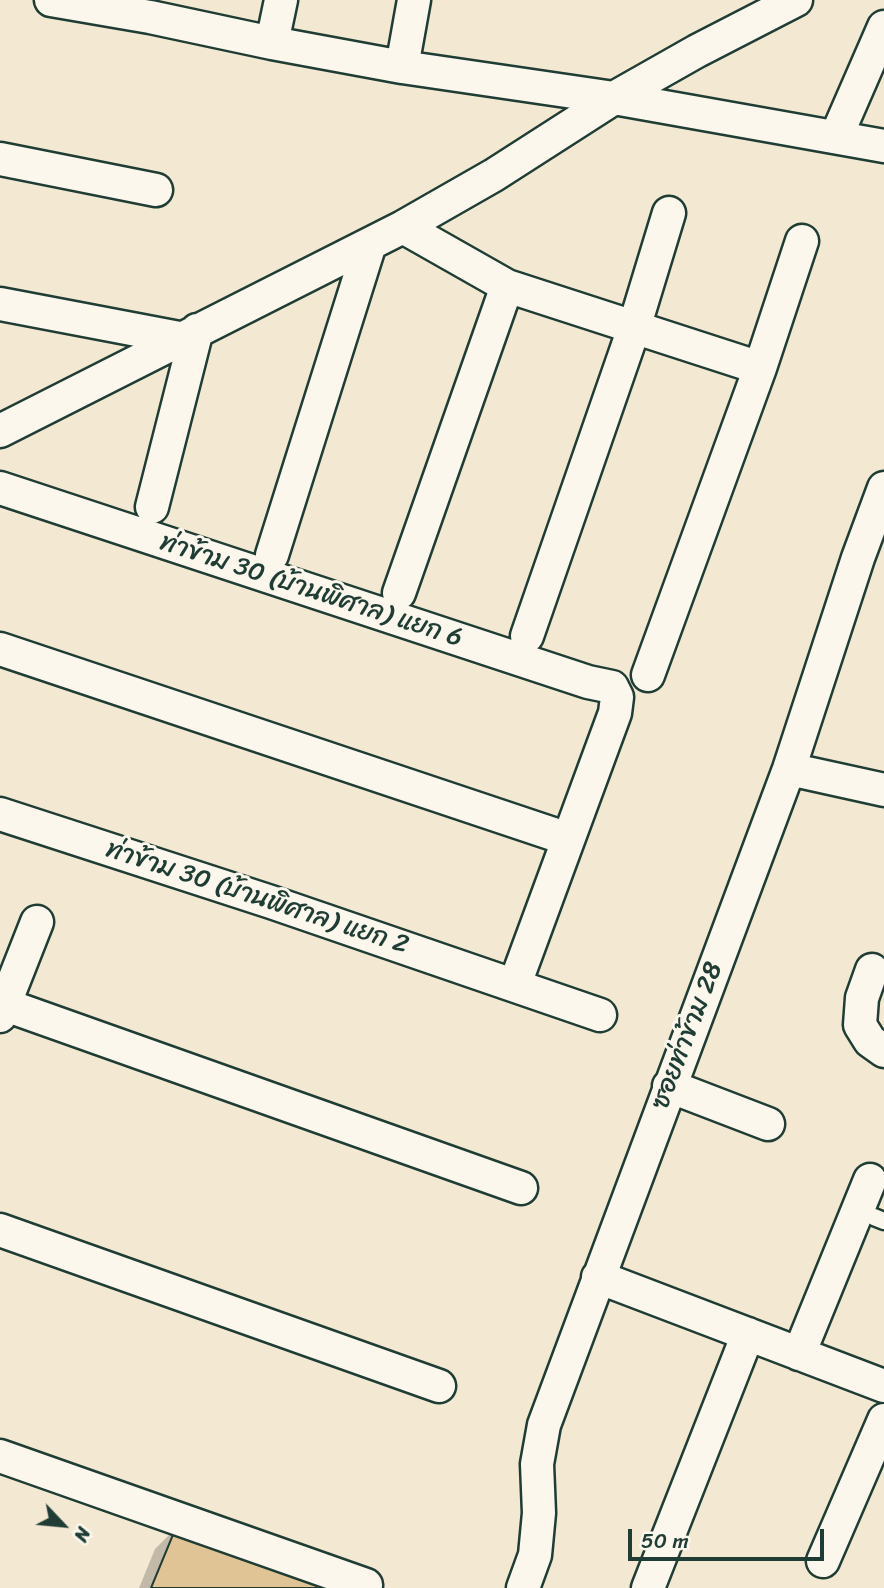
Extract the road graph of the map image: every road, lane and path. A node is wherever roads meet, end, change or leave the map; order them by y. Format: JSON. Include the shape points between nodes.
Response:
{"nodes":[{"id":1,"x":51,"y":0,"type":"edge"},
{"id":2,"x":281,"y":0,"type":"edge"},
{"id":3,"x":414,"y":0,"type":"edge"},
{"id":4,"x":796,"y":0,"type":"edge"},
{"id":5,"x":151,"y":8,"type":"edge"},
{"id":6,"x":884,"y":27,"type":"edge"},
{"id":7,"x":272,"y":43,"type":"junction"},
{"id":8,"x":402,"y":67,"type":"junction"},
{"id":9,"x":614,"y":99,"type":"junction"},
{"id":10,"x":835,"y":137,"type":"junction"},
{"id":11,"x":884,"y":146,"type":"edge"},
{"id":12,"x":0,"y":159,"type":"edge"},
{"id":13,"x":156,"y":190,"type":"dead end"},
{"id":14,"x":669,"y":214,"type":"dead end"},
{"id":15,"x":403,"y":227,"type":"junction"},
{"id":16,"x":803,"y":241,"type":"dead end"},
{"id":17,"x":370,"y":244,"type":"junction"},
{"id":18,"x":507,"y":286,"type":"junction"},
{"id":19,"x":0,"y":304,"type":"edge"},
{"id":20,"x":634,"y":328,"type":"junction"},
{"id":21,"x":188,"y":334,"type":"junction"},
{"id":22,"x":760,"y":368,"type":"junction"},
{"id":23,"x":0,"y":431,"type":"edge"},
{"id":24,"x":0,"y":488,"type":"edge"},
{"id":25,"x":884,"y":488,"type":"edge"},
{"id":26,"x":152,"y":507,"type":"dead end"},
{"id":27,"x":272,"y":555,"type":"dead end"},
{"id":28,"x":399,"y":593,"type":"dead end"},
{"id":29,"x":527,"y":636,"type":"dead end"},
{"id":30,"x":0,"y":649,"type":"edge"},
{"id":31,"x":648,"y":675,"type":"dead end"},
{"id":32,"x":789,"y":769,"type":"junction"},
{"id":33,"x":884,"y":790,"type":"edge"},
{"id":34,"x":0,"y":814,"type":"edge"},
{"id":35,"x":568,"y":839,"type":"junction"},
{"id":36,"x":37,"y":922,"type":"dead end"},
{"id":37,"x":872,"y":970,"type":"dead end"},
{"id":38,"x":515,"y":984,"type":"junction"},
{"id":39,"x":2,"y":1008,"type":"edge"},
{"id":40,"x":600,"y":1015,"type":"dead end"},
{"id":41,"x":884,"y":1051,"type":"edge"},
{"id":42,"x":669,"y":1086,"type":"junction"},
{"id":43,"x":768,"y":1124,"type":"dead end"},
{"id":44,"x":870,"y":1180,"type":"dead end"},
{"id":45,"x":521,"y":1188,"type":"dead end"},
{"id":46,"x":0,"y":1230,"type":"edge"},
{"id":47,"x":598,"y":1277,"type":"junction"},
{"id":48,"x":748,"y":1334,"type":"junction"},
{"id":49,"x":799,"y":1354,"type":"junction"},
{"id":50,"x":439,"y":1386,"type":"dead end"},
{"id":51,"x":884,"y":1386,"type":"edge"},
{"id":52,"x":884,"y":1420,"type":"edge"},
{"id":53,"x":0,"y":1456,"type":"edge"},
{"id":54,"x":823,"y":1561,"type":"dead end"},
{"id":55,"x":366,"y":1586,"type":"dead end"},
{"id":56,"x":523,"y":1588,"type":"edge"},
{"id":57,"x":648,"y":1588,"type":"edge"}],
"edges":[{"from":1,"to":5,"type":"street"},
{"from":2,"to":7,"type":"street"},
{"from":3,"to":8,"type":"street"},
{"from":4,"to":9,"type":"street"},
{"from":5,"to":7,"type":"street"},
{"from":6,"to":10,"type":"street"},
{"from":7,"to":8,"type":"street"},
{"from":8,"to":9,"type":"street"},
{"from":9,"to":10,"type":"street"},
{"from":9,"to":15,"type":"street"},
{"from":10,"to":11,"type":"street"},
{"from":12,"to":13,"type":"street"},
{"from":14,"to":20,"type":"street"},
{"from":15,"to":17,"type":"street"},
{"from":15,"to":18,"type":"street"},
{"from":16,"to":22,"type":"street"},
{"from":17,"to":21,"type":"street"},
{"from":17,"to":27,"type":"street"},
{"from":18,"to":20,"type":"street"},
{"from":18,"to":28,"type":"street"},
{"from":19,"to":21,"type":"street"},
{"from":20,"to":22,"type":"street"},
{"from":20,"to":29,"type":"street"},
{"from":21,"to":23,"type":"street"},
{"from":21,"to":26,"type":"street"},
{"from":22,"to":31,"type":"street"},
{"from":24,"to":35,"type":"street","name":"ท่าข้าม 30 (บ้านพิศาล) แยก 6","via":[[612,687],[617,697],[615,713]]},
{"from":25,"to":32,"type":"street","name":"ซอยท่าข้าม 28"},
{"from":30,"to":35,"type":"street"},
{"from":32,"to":33,"type":"street"},
{"from":32,"to":42,"type":"street","name":"ซอยท่าข้าม 28"},
{"from":34,"to":38,"type":"street","name":"ท่าข้าม 30 (บ้านพิศาล) แยก 2"},
{"from":35,"to":38,"type":"street"},
{"from":36,"to":39,"type":"street"},
{"from":37,"to":41,"type":"street","via":[[862,998],[860,1025],[870,1041]]},
{"from":38,"to":40,"type":"street","name":"ท่าข้าม 30 (บ้านพิศาล) แยก 2"},
{"from":39,"to":45,"type":"street"},
{"from":42,"to":43,"type":"street"},
{"from":42,"to":47,"type":"street","name":"ซอยท่าข้าม 28"},
{"from":44,"to":49,"type":"street"},
{"from":46,"to":50,"type":"street"},
{"from":47,"to":48,"type":"street"},
{"from":47,"to":56,"type":"street","name":"ซอยท่าข้าม 28","via":[[544,1425],[537,1464],[535,1555]]},
{"from":48,"to":49,"type":"street"},
{"from":48,"to":57,"type":"street"},
{"from":49,"to":51,"type":"street"},
{"from":52,"to":54,"type":"street"},
{"from":53,"to":55,"type":"street"}]}
